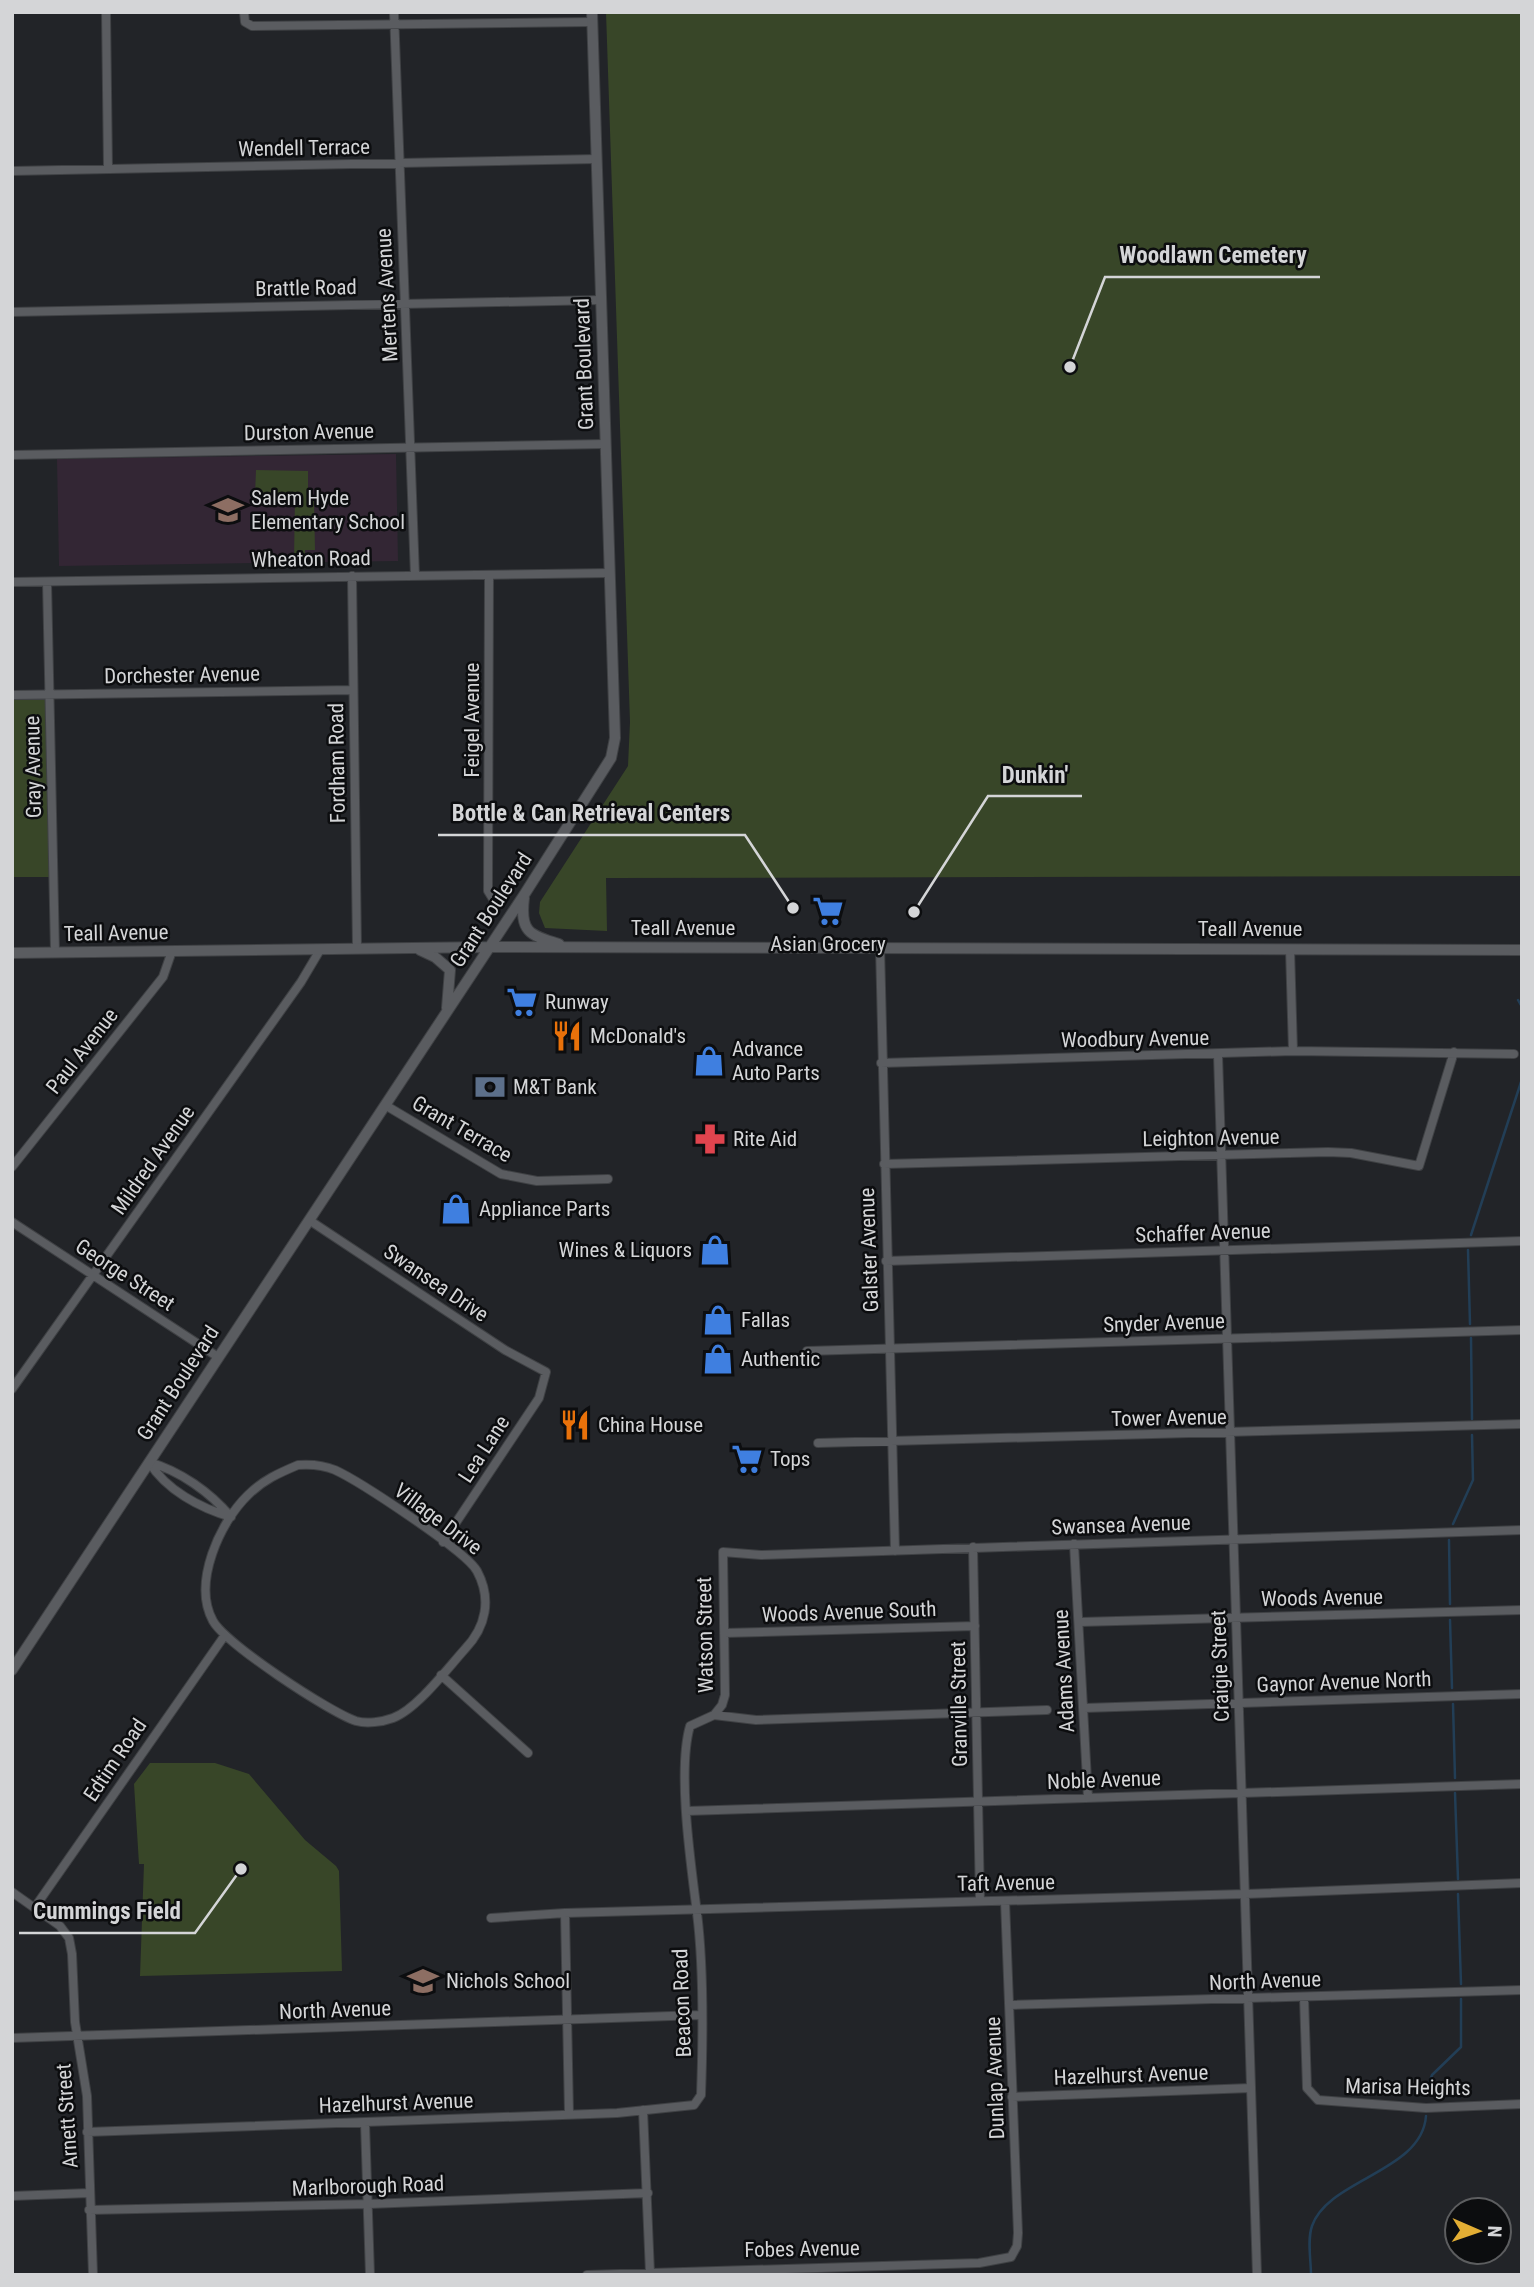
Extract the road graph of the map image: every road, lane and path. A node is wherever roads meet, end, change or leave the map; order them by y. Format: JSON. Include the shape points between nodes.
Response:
{"nodes":[{"id":1,"x":106,"y":12,"type":"edge"},
{"id":2,"x":244,"y":12,"type":"edge"},
{"id":3,"x":394,"y":12,"type":"edge"},
{"id":4,"x":592,"y":17,"type":"edge"},
{"id":5,"x":394,"y":26,"type":"junction"},
{"id":6,"x":597,"y":159,"type":"junction"},
{"id":7,"x":398,"y":163,"type":"junction"},
{"id":8,"x":108,"y":169,"type":"junction"},
{"id":9,"x":12,"y":171,"type":"edge"},
{"id":10,"x":601,"y":300,"type":"junction"},
{"id":11,"x":406,"y":304,"type":"junction"},
{"id":12,"x":12,"y":312,"type":"edge"},
{"id":13,"x":605,"y":444,"type":"junction"},
{"id":14,"x":410,"y":448,"type":"junction"},
{"id":15,"x":12,"y":455,"type":"edge"},
{"id":16,"x":610,"y":573,"type":"junction"},
{"id":17,"x":489,"y":575,"type":"junction"},
{"id":18,"x":352,"y":576,"type":"junction"},
{"id":19,"x":415,"y":576,"type":"junction"},
{"id":20,"x":12,"y":582,"type":"edge"},
{"id":21,"x":47,"y":582,"type":"junction"},
{"id":22,"x":353,"y":690,"type":"junction"},
{"id":23,"x":49,"y":694,"type":"junction"},
{"id":24,"x":12,"y":695,"type":"edge"},
{"id":25,"x":524,"y":895,"type":"junction"},
{"id":26,"x":496,"y":904,"type":"dead end"},
{"id":27,"x":489,"y":947,"type":"junction"},
{"id":28,"x":571,"y":947,"type":"junction"},
{"id":29,"x":880,"y":947,"type":"junction"},
{"id":30,"x":357,"y":949,"type":"junction"},
{"id":31,"x":418,"y":949,"type":"junction"},
{"id":32,"x":1290,"y":949,"type":"junction"},
{"id":33,"x":320,"y":950,"type":"junction"},
{"id":34,"x":1522,"y":950,"type":"edge"},
{"id":35,"x":172,"y":951,"type":"junction"},
{"id":36,"x":55,"y":952,"type":"junction"},
{"id":37,"x":12,"y":953,"type":"edge"},
{"id":38,"x":446,"y":1012,"type":"junction"},
{"id":39,"x":1293,"y":1051,"type":"junction"},
{"id":40,"x":1454,"y":1052,"type":"junction"},
{"id":41,"x":1514,"y":1054,"type":"dead end"},
{"id":42,"x":1217,"y":1055,"type":"junction"},
{"id":43,"x":881,"y":1063,"type":"junction"},
{"id":44,"x":385,"y":1105,"type":"junction"},
{"id":45,"x":1220,"y":1156,"type":"junction"},
{"id":46,"x":884,"y":1164,"type":"junction"},
{"id":47,"x":12,"y":1167,"type":"edge"},
{"id":48,"x":608,"y":1179,"type":"dead end"},
{"id":49,"x":309,"y":1220,"type":"junction"},
{"id":50,"x":12,"y":1222,"type":"edge"},
{"id":51,"x":1522,"y":1241,"type":"edge"},
{"id":52,"x":1224,"y":1250,"type":"junction"},
{"id":53,"x":886,"y":1261,"type":"junction"},
{"id":54,"x":93,"y":1276,"type":"junction"},
{"id":55,"x":1522,"y":1330,"type":"edge"},
{"id":56,"x":1227,"y":1338,"type":"junction"},
{"id":57,"x":890,"y":1349,"type":"junction"},
{"id":58,"x":807,"y":1351,"type":"dead end"},
{"id":59,"x":218,"y":1357,"type":"junction"},
{"id":60,"x":546,"y":1372,"type":"joint"},
{"id":61,"x":12,"y":1390,"type":"edge"},
{"id":62,"x":1522,"y":1424,"type":"edge"},
{"id":63,"x":1230,"y":1434,"type":"junction"},
{"id":64,"x":894,"y":1442,"type":"junction"},
{"id":65,"x":818,"y":1443,"type":"dead end"},
{"id":66,"x":149,"y":1462,"type":"junction"},
{"id":67,"x":231,"y":1517,"type":"junction"},
{"id":68,"x":1522,"y":1530,"type":"edge"},
{"id":69,"x":1232,"y":1538,"type":"junction"},
{"id":70,"x":443,"y":1542,"type":"junction"},
{"id":71,"x":1074,"y":1544,"type":"junction"},
{"id":72,"x":973,"y":1548,"type":"junction"},
{"id":73,"x":895,"y":1551,"type":"junction"},
{"id":74,"x":723,"y":1552,"type":"joint"},
{"id":75,"x":1522,"y":1610,"type":"edge"},
{"id":76,"x":1235,"y":1617,"type":"junction"},
{"id":77,"x":1080,"y":1622,"type":"junction"},
{"id":78,"x":975,"y":1626,"type":"junction"},
{"id":79,"x":724,"y":1633,"type":"junction"},
{"id":80,"x":225,"y":1635,"type":"junction"},
{"id":81,"x":12,"y":1670,"type":"edge"},
{"id":82,"x":442,"y":1675,"type":"junction"},
{"id":83,"x":1522,"y":1694,"type":"edge"},
{"id":84,"x":1239,"y":1702,"type":"junction"},
{"id":85,"x":1084,"y":1708,"type":"junction"},
{"id":86,"x":1047,"y":1710,"type":"dead end"},
{"id":87,"x":977,"y":1713,"type":"junction"},
{"id":88,"x":714,"y":1715,"type":"junction"},
{"id":89,"x":528,"y":1753,"type":"dead end"},
{"id":90,"x":1522,"y":1784,"type":"edge"},
{"id":91,"x":1242,"y":1794,"type":"junction"},
{"id":92,"x":1087,"y":1798,"type":"junction"},
{"id":93,"x":979,"y":1801,"type":"junction"},
{"id":94,"x":687,"y":1811,"type":"junction"},
{"id":95,"x":1522,"y":1883,"type":"edge"},
{"id":96,"x":12,"y":1892,"type":"edge"},
{"id":97,"x":1245,"y":1894,"type":"junction"},
{"id":98,"x":980,"y":1901,"type":"junction"},
{"id":99,"x":1005,"y":1901,"type":"junction"},
{"id":100,"x":35,"y":1907,"type":"junction"},
{"id":101,"x":697,"y":1911,"type":"junction"},
{"id":102,"x":565,"y":1913,"type":"junction"},
{"id":103,"x":491,"y":1918,"type":"dead end"},
{"id":104,"x":1522,"y":1990,"type":"edge"},
{"id":105,"x":1304,"y":1997,"type":"junction"},
{"id":106,"x":1250,"y":2000,"type":"junction"},
{"id":107,"x":1010,"y":2005,"type":"junction"},
{"id":108,"x":701,"y":2015,"type":"junction"},
{"id":109,"x":567,"y":2020,"type":"junction"},
{"id":110,"x":78,"y":2037,"type":"junction"},
{"id":111,"x":12,"y":2038,"type":"edge"},
{"id":112,"x":1251,"y":2088,"type":"junction"},
{"id":113,"x":701,"y":2095,"type":"joint"},
{"id":114,"x":1012,"y":2096,"type":"junction"},
{"id":115,"x":1522,"y":2104,"type":"edge"},
{"id":116,"x":643,"y":2110,"type":"junction"},
{"id":117,"x":569,"y":2114,"type":"junction"},
{"id":118,"x":365,"y":2123,"type":"junction"},
{"id":119,"x":87,"y":2132,"type":"junction"},
{"id":120,"x":89,"y":2193,"type":"junction"},
{"id":121,"x":648,"y":2193,"type":"junction"},
{"id":122,"x":12,"y":2196,"type":"edge"},
{"id":123,"x":369,"y":2204,"type":"junction"},
{"id":124,"x":89,"y":2210,"type":"junction"},
{"id":125,"x":1014,"y":2253,"type":"joint"},
{"id":126,"x":92,"y":2272,"type":"edge"},
{"id":127,"x":650,"y":2273,"type":"junction"},
{"id":128,"x":628,"y":2274,"type":"edge"},
{"id":129,"x":370,"y":2275,"type":"edge"},
{"id":130,"x":587,"y":2275,"type":"edge"},
{"id":131,"x":1257,"y":2275,"type":"edge"}],
"edges":[{"from":1,"to":8,"type":"street"},
{"from":2,"to":5,"type":"street","via":[[245,22],[252,26]]},
{"from":3,"to":5,"type":"street","name":"Mertens Avenue"},
{"from":4,"to":5,"type":"street"},
{"from":4,"to":6,"type":"street","name":"Grant Boulevard"},
{"from":5,"to":7,"type":"street","name":"Mertens Avenue"},
{"from":6,"to":7,"type":"street","name":"Wendell Terrace"},
{"from":6,"to":10,"type":"street","name":"Grant Boulevard"},
{"from":7,"to":8,"type":"street","name":"Wendell Terrace"},
{"from":7,"to":11,"type":"street","name":"Mertens Avenue"},
{"from":8,"to":9,"type":"street","name":"Wendell Terrace"},
{"from":10,"to":11,"type":"street","name":"Brattle Road"},
{"from":10,"to":13,"type":"street","name":"Grant Boulevard"},
{"from":11,"to":12,"type":"street","name":"Brattle Road"},
{"from":11,"to":14,"type":"street","name":"Mertens Avenue"},
{"from":13,"to":14,"type":"street","name":"Durston Avenue"},
{"from":13,"to":16,"type":"street","name":"Grant Boulevard"},
{"from":14,"to":15,"type":"street","name":"Durston Avenue"},
{"from":14,"to":19,"type":"street","name":"Mertens Avenue"},
{"from":16,"to":17,"type":"street","name":"Wheaton Road"},
{"from":16,"to":25,"type":"street","name":"Grant Boulevard","via":[[615,738],[611,758]]},
{"from":17,"to":19,"type":"street","name":"Wheaton Road"},
{"from":17,"to":26,"type":"street","name":"Feigel Avenue","via":[[488,891]]},
{"from":18,"to":19,"type":"street","name":"Wheaton Road"},
{"from":18,"to":21,"type":"street","name":"Wheaton Road"},
{"from":18,"to":22,"type":"street","name":"Fordham Road"},
{"from":20,"to":21,"type":"street","name":"Wheaton Road"},
{"from":21,"to":23,"type":"street","name":"Gray Avenue"},
{"from":22,"to":23,"type":"street","name":"Dorchester Avenue"},
{"from":22,"to":30,"type":"street","name":"Fordham Road"},
{"from":23,"to":24,"type":"street","name":"Dorchester Avenue"},
{"from":23,"to":36,"type":"street","name":"Gray Avenue"},
{"from":25,"to":27,"type":"street","name":"Grant Boulevard"},
{"from":25,"to":28,"type":"street","via":[[526,929],[537,938]]},
{"from":27,"to":28,"type":"street","name":"Teall Avenue"},
{"from":27,"to":31,"type":"street","name":"Teall Avenue"},
{"from":27,"to":38,"type":"street","name":"Grant Boulevard"},
{"from":28,"to":29,"type":"street","name":"Teall Avenue"},
{"from":29,"to":32,"type":"street","name":"Teall Avenue"},
{"from":29,"to":43,"type":"street","name":"Galster Avenue"},
{"from":30,"to":31,"type":"street","name":"Teall Avenue"},
{"from":30,"to":33,"type":"street","name":"Teall Avenue"},
{"from":31,"to":38,"type":"street","via":[[450,970]]},
{"from":32,"to":34,"type":"street","name":"Teall Avenue"},
{"from":32,"to":39,"type":"street"},
{"from":33,"to":35,"type":"street","name":"Teall Avenue"},
{"from":33,"to":54,"type":"street","name":"Mildred Avenue"},
{"from":35,"to":36,"type":"street","name":"Teall Avenue"},
{"from":35,"to":47,"type":"street","name":"Paul Avenue","via":[[163,977]]},
{"from":36,"to":37,"type":"street","name":"Teall Avenue"},
{"from":38,"to":44,"type":"street","name":"Grant Boulevard"},
{"from":39,"to":40,"type":"street","name":"Woodbury Avenue"},
{"from":39,"to":42,"type":"street","name":"Woodbury Avenue"},
{"from":40,"to":41,"type":"street","name":"Woodbury Avenue"},
{"from":40,"to":45,"type":"street","name":"Leighton Avenue","via":[[1419,1166],[1352,1153]]},
{"from":42,"to":43,"type":"street","name":"Woodbury Avenue"},
{"from":42,"to":45,"type":"street","name":"Craigie Street"},
{"from":43,"to":46,"type":"street","name":"Galster Avenue"},
{"from":44,"to":48,"type":"street","name":"Grant Terrace","via":[[501,1174],[537,1181]]},
{"from":44,"to":49,"type":"street","name":"Grant Boulevard"},
{"from":45,"to":46,"type":"street","name":"Leighton Avenue"},
{"from":45,"to":52,"type":"street","name":"Craigie Street"},
{"from":46,"to":53,"type":"street","name":"Galster Avenue"},
{"from":49,"to":59,"type":"street","name":"Grant Boulevard"},
{"from":49,"to":60,"type":"street","name":"Swansea Drive","via":[[505,1350]]},
{"from":50,"to":54,"type":"street","name":"George Street"},
{"from":51,"to":52,"type":"street","name":"Schaffer Avenue"},
{"from":52,"to":53,"type":"street","name":"Schaffer Avenue"},
{"from":52,"to":56,"type":"street","name":"Craigie Street"},
{"from":53,"to":57,"type":"street","name":"Galster Avenue"},
{"from":54,"to":59,"type":"street","name":"George Street"},
{"from":54,"to":61,"type":"street","name":"Mildred Avenue"},
{"from":55,"to":56,"type":"street","name":"Snyder Avenue"},
{"from":56,"to":57,"type":"street","name":"Snyder Avenue"},
{"from":56,"to":63,"type":"street","name":"Craigie Street"},
{"from":57,"to":58,"type":"street","name":"Snyder Avenue"},
{"from":57,"to":64,"type":"street","name":"Galster Avenue"},
{"from":59,"to":66,"type":"street","name":"Grant Boulevard"},
{"from":60,"to":70,"type":"street","name":"Lea Lane","via":[[539,1398]]},
{"from":62,"to":63,"type":"street","name":"Tower Avenue"},
{"from":63,"to":64,"type":"street","name":"Tower Avenue"},
{"from":63,"to":69,"type":"street","name":"Craigie Street"},
{"from":64,"to":65,"type":"street","name":"Tower Avenue"},
{"from":64,"to":73,"type":"street","name":"Galster Avenue"},
{"from":66,"to":67,"type":"street","via":[[165,1466],[216,1499]]},
{"from":66,"to":67,"type":"street","via":[[159,1478],[207,1510]]},
{"from":66,"to":81,"type":"street","name":"Grant Boulevard"},
{"from":67,"to":70,"type":"street","name":"Village Drive","via":[[246,1497],[275,1474],[298,1465],[322,1466],[359,1484]]},
{"from":67,"to":80,"type":"street","name":"Village Drive","via":[[214,1552],[206,1590],[210,1615]]},
{"from":68,"to":69,"type":"street","name":"Swansea Avenue"},
{"from":69,"to":71,"type":"street","name":"Swansea Avenue"},
{"from":69,"to":76,"type":"street","name":"Craigie Street"},
{"from":70,"to":82,"type":"street","name":"Village Drive","via":[[477,1570],[486,1601],[476,1637]]},
{"from":71,"to":72,"type":"street","name":"Swansea Avenue"},
{"from":71,"to":77,"type":"street","name":"Adams Avenue"},
{"from":72,"to":73,"type":"street","name":"Swansea Avenue"},
{"from":72,"to":78,"type":"street","name":"Granville Street"},
{"from":73,"to":74,"type":"street","name":"Swansea Avenue"},
{"from":74,"to":79,"type":"street","name":"Watson Street"},
{"from":75,"to":76,"type":"street","name":"Woods Avenue"},
{"from":76,"to":77,"type":"street","name":"Woods Avenue"},
{"from":76,"to":84,"type":"street","name":"Craigie Street"},
{"from":77,"to":85,"type":"street","name":"Adams Avenue"},
{"from":78,"to":79,"type":"street","name":"Woods Avenue South"},
{"from":78,"to":87,"type":"street","name":"Granville Street"},
{"from":79,"to":88,"type":"street","name":"Watson Street","via":[[725,1695]]},
{"from":80,"to":82,"type":"street","name":"Village Drive","via":[[356,1721],[378,1722],[400,1715]]},
{"from":80,"to":100,"type":"street","name":"Edtim Road"},
{"from":82,"to":89,"type":"street"},
{"from":83,"to":84,"type":"street","name":"Gaynor Avenue North"},
{"from":84,"to":85,"type":"street","name":"Gaynor Avenue North"},
{"from":84,"to":91,"type":"street","name":"Craigie Street"},
{"from":85,"to":92,"type":"street","name":"Adams Avenue"},
{"from":86,"to":87,"type":"street"},
{"from":87,"to":88,"type":"street","via":[[757,1720]]},
{"from":87,"to":93,"type":"street","name":"Granville Street"},
{"from":88,"to":94,"type":"street","name":"Beacon Road","via":[[690,1726],[686,1739]]},
{"from":90,"to":91,"type":"street","name":"Noble Avenue"},
{"from":91,"to":92,"type":"street","name":"Noble Avenue"},
{"from":91,"to":97,"type":"street","name":"Craigie Street"},
{"from":92,"to":93,"type":"street","name":"Noble Avenue"},
{"from":93,"to":94,"type":"street","name":"Noble Avenue"},
{"from":93,"to":98,"type":"street","name":"Granville Street"},
{"from":94,"to":101,"type":"street","name":"Beacon Road"},
{"from":95,"to":97,"type":"street","name":"Taft Avenue"},
{"from":96,"to":100,"type":"street","name":"Arnett Street"},
{"from":97,"to":99,"type":"street","name":"Taft Avenue"},
{"from":97,"to":106,"type":"street","name":"Craigie Street"},
{"from":98,"to":99,"type":"street","name":"Taft Avenue"},
{"from":98,"to":101,"type":"street","name":"Taft Avenue"},
{"from":99,"to":107,"type":"street","name":"Dunlap Avenue"},
{"from":100,"to":110,"type":"street","name":"Arnett Street","via":[[69,1938]]},
{"from":101,"to":102,"type":"street","name":"Taft Avenue"},
{"from":101,"to":108,"type":"street","name":"Beacon Road"},
{"from":102,"to":103,"type":"street","name":"Taft Avenue"},
{"from":102,"to":109,"type":"street"},
{"from":104,"to":105,"type":"street","name":"North Avenue"},
{"from":105,"to":106,"type":"street","name":"North Avenue"},
{"from":105,"to":115,"type":"street","name":"Marisa Heights","via":[[1307,2088],[1318,2101],[1426,2108]]},
{"from":106,"to":107,"type":"street","name":"North Avenue"},
{"from":106,"to":112,"type":"street","name":"Craigie Street"},
{"from":107,"to":114,"type":"street","name":"Dunlap Avenue"},
{"from":108,"to":109,"type":"street","name":"North Avenue"},
{"from":108,"to":113,"type":"street","name":"Beacon Road"},
{"from":109,"to":110,"type":"street","name":"North Avenue"},
{"from":109,"to":117,"type":"street"},
{"from":110,"to":111,"type":"street","name":"North Avenue"},
{"from":110,"to":119,"type":"street","name":"Arnett Street"},
{"from":112,"to":114,"type":"street","name":"Hazelhurst Avenue"},
{"from":112,"to":131,"type":"street","name":"Craigie Street"},
{"from":113,"to":116,"type":"street","name":"Hazelhurst Avenue","via":[[694,2105]]},
{"from":114,"to":125,"type":"street","name":"Dunlap Avenue","via":[[1018,2233]]},
{"from":116,"to":117,"type":"street","name":"Hazelhurst Avenue"},
{"from":116,"to":121,"type":"street"},
{"from":117,"to":118,"type":"street","name":"Hazelhurst Avenue"},
{"from":118,"to":119,"type":"street","name":"Hazelhurst Avenue"},
{"from":118,"to":123,"type":"street"},
{"from":119,"to":120,"type":"street","name":"Arnett Street"},
{"from":120,"to":122,"type":"street"},
{"from":120,"to":124,"type":"street","name":"Arnett Street"},
{"from":121,"to":123,"type":"street","name":"Marlborough Road"},
{"from":121,"to":127,"type":"street"},
{"from":123,"to":124,"type":"street","name":"Marlborough Road"},
{"from":123,"to":129,"type":"street"},
{"from":124,"to":126,"type":"street"},
{"from":125,"to":127,"type":"street","name":"Fobes Avenue","via":[[1007,2260],[979,2263]]},
{"from":127,"to":128,"type":"street","name":"Fobes Avenue"},
{"from":128,"to":130,"type":"street","name":"Fobes Avenue"}]}
